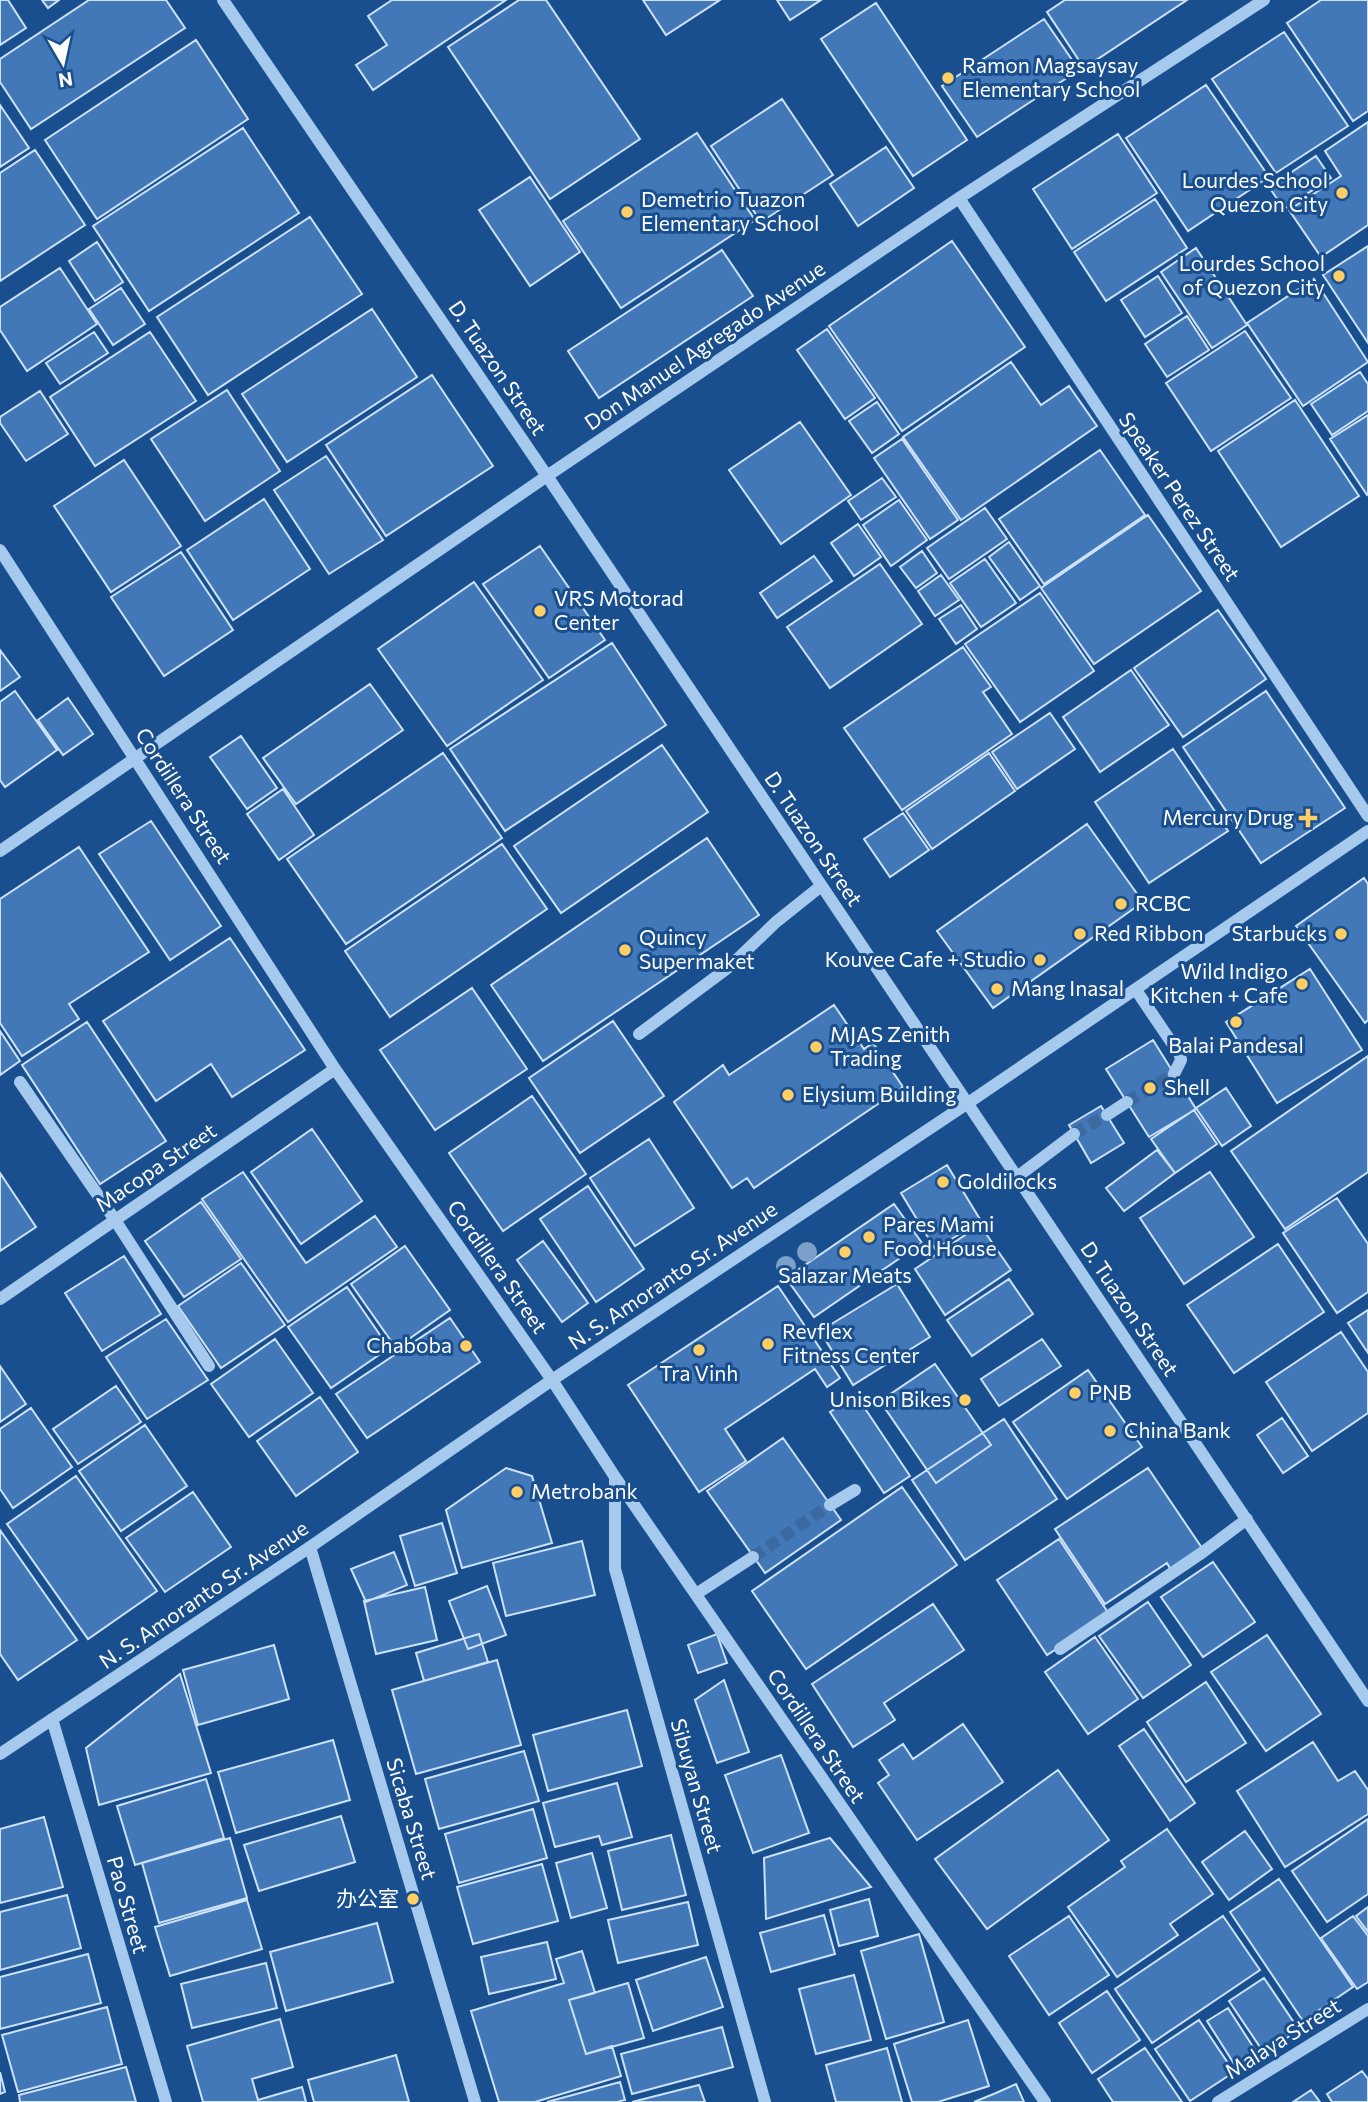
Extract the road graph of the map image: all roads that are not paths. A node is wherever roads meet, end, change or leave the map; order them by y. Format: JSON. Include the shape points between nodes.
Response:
{"nodes":[{"id":1,"x":223,"y":0,"type":"edge"},
{"id":2,"x":1264,"y":0,"type":"edge"},
{"id":3,"x":959,"y":198,"type":"junction"},
{"id":4,"x":547,"y":476,"type":"junction"},
{"id":5,"x":0,"y":550,"type":"edge"},
{"id":6,"x":136,"y":759,"type":"junction"},
{"id":7,"x":1368,"y":816,"type":"edge"},
{"id":8,"x":1368,"y":831,"type":"edge"},
{"id":9,"x":0,"y":851,"type":"edge"},
{"id":10,"x":821,"y":886,"type":"junction"},
{"id":11,"x":1136,"y":990,"type":"junction"},
{"id":12,"x":639,"y":1034,"type":"dead end"},
{"id":13,"x":335,"y":1069,"type":"junction"},
{"id":14,"x":1174,"y":1074,"type":"dead end"},
{"id":15,"x":20,"y":1082,"type":"dead end"},
{"id":16,"x":1127,"y":1102,"type":"tunnel mouth"},
{"id":17,"x":968,"y":1103,"type":"junction"},
{"id":18,"x":1107,"y":1115,"type":"tunnel mouth"},
{"id":19,"x":1074,"y":1134,"type":"tunnel mouth"},
{"id":20,"x":1017,"y":1177,"type":"junction"},
{"id":21,"x":114,"y":1220,"type":"junction"},
{"id":22,"x":0,"y":1299,"type":"edge"},
{"id":23,"x":209,"y":1366,"type":"dead end"},
{"id":24,"x":552,"y":1380,"type":"junction"},
{"id":25,"x":615,"y":1477,"type":"junction"},
{"id":26,"x":855,"y":1490,"type":"dead end"},
{"id":27,"x":830,"y":1505,"type":"tunnel mouth"},
{"id":28,"x":1247,"y":1519,"type":"junction"},
{"id":29,"x":310,"y":1547,"type":"junction"},
{"id":30,"x":753,"y":1557,"type":"tunnel mouth"},
{"id":31,"x":696,"y":1594,"type":"junction"},
{"id":32,"x":1060,"y":1649,"type":"dead end"},
{"id":33,"x":1367,"y":1697,"type":"edge"},
{"id":34,"x":52,"y":1719,"type":"junction"},
{"id":35,"x":0,"y":1754,"type":"edge"},
{"id":36,"x":1368,"y":2009,"type":"edge"},
{"id":37,"x":166,"y":2102,"type":"edge"},
{"id":38,"x":475,"y":2102,"type":"edge"},
{"id":39,"x":765,"y":2102,"type":"edge"},
{"id":40,"x":1045,"y":2102,"type":"edge"},
{"id":41,"x":1218,"y":2102,"type":"edge"}],
"edges":[{"from":1,"to":4,"type":"street","name":"D. Tuazon Street"},
{"from":2,"to":3,"type":"street","name":"Don Manuel Agregado Avenue"},
{"from":3,"to":4,"type":"street","name":"Don Manuel Agregado Avenue"},
{"from":3,"to":7,"type":"street","name":"Speaker Perez Street"},
{"from":4,"to":6,"type":"street","name":"Don Manuel Agregado Avenue"},
{"from":4,"to":10,"type":"street","name":"D. Tuazon Street"},
{"from":5,"to":6,"type":"street","name":"Cordillera Street"},
{"from":6,"to":9,"type":"street","name":"Don Manuel Agregado Avenue"},
{"from":6,"to":13,"type":"street","name":"Cordillera Street"},
{"from":8,"to":11,"type":"street","name":"N. S. Amoranto Sr. Avenue"},
{"from":10,"to":12,"type":"street","via":[[729,967]]},
{"from":10,"to":17,"type":"street","name":"D. Tuazon Street"},
{"from":11,"to":14,"type":"street","via":[[1180,1055]]},
{"from":11,"to":17,"type":"street","name":"N. S. Amoranto Sr. Avenue"},
{"from":13,"to":21,"type":"street","name":"Macopa Street"},
{"from":13,"to":24,"type":"street","name":"Cordillera Street"},
{"from":15,"to":21,"type":"street"},
{"from":16,"to":18,"type":"street"},
{"from":17,"to":20,"type":"street","name":"D. Tuazon Street"},
{"from":17,"to":24,"type":"street","name":"N. S. Amoranto Sr. Avenue"},
{"from":19,"to":20,"type":"street"},
{"from":20,"to":28,"type":"street","name":"D. Tuazon Street"},
{"from":21,"to":22,"type":"street","name":"Macopa Street"},
{"from":21,"to":23,"type":"street"},
{"from":24,"to":25,"type":"street","name":"Cordillera Street"},
{"from":24,"to":29,"type":"street","name":"N. S. Amoranto Sr. Avenue"},
{"from":25,"to":31,"type":"street","name":"Cordillera Street"},
{"from":25,"to":39,"type":"street","name":"Sibuyan Street","via":[[615,1569]]},
{"from":26,"to":27,"type":"street"},
{"from":28,"to":32,"type":"street"},
{"from":28,"to":33,"type":"street","name":"D. Tuazon Street"},
{"from":29,"to":34,"type":"street","name":"N. S. Amoranto Sr. Avenue"},
{"from":29,"to":38,"type":"street","name":"Sicaba Street"},
{"from":30,"to":31,"type":"street"},
{"from":31,"to":40,"type":"street","name":"Cordillera Street"},
{"from":34,"to":35,"type":"street","name":"N. S. Amoranto Sr. Avenue"},
{"from":34,"to":37,"type":"street","name":"Pao Street"},
{"from":36,"to":41,"type":"street","name":"Malaya Street"}]}
